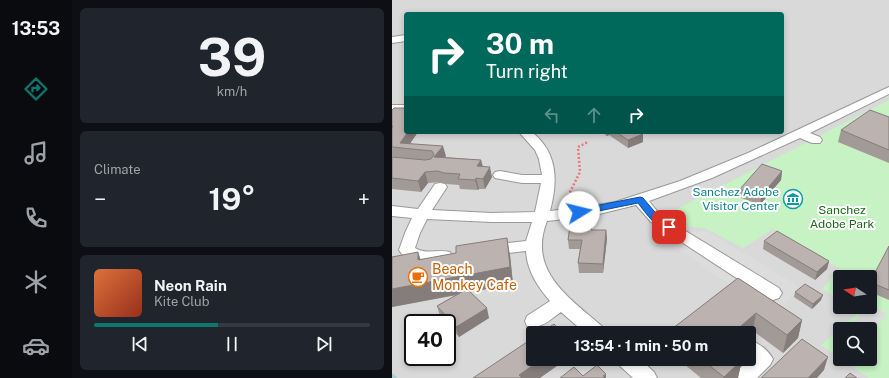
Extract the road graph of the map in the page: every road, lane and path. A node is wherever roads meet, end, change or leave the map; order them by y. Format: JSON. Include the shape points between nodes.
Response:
{"nodes":[{"id":1,"x":404,"y":38,"type":"edge"},
{"id":2,"x":392,"y":40,"type":"edge"},
{"id":3,"x":886,"y":95,"type":"edge"},
{"id":4,"x":392,"y":108,"type":"edge"},
{"id":5,"x":404,"y":108,"type":"edge"},
{"id":6,"x":800,"y":133,"type":"junction"},
{"id":7,"x":527,"y":134,"type":"edge"},
{"id":8,"x":816,"y":140,"type":"dead end"},
{"id":9,"x":588,"y":142,"type":"dead end"},
{"id":10,"x":500,"y":175,"type":"dead end"},
{"id":11,"x":549,"y":179,"type":"junction"},
{"id":12,"x":440,"y":187,"type":"dead end"},
{"id":13,"x":568,"y":196,"type":"dead end"},
{"id":14,"x":640,"y":200,"type":"junction"},
{"id":15,"x":392,"y":211,"type":"edge"},
{"id":16,"x":422,"y":214,"type":"junction"},
{"id":17,"x":541,"y":216,"type":"junction"},
{"id":18,"x":534,"y":245,"type":"junction"},
{"id":19,"x":774,"y":293,"type":"dead end"},
{"id":20,"x":563,"y":302,"type":"junction"},
{"id":21,"x":534,"y":320,"type":"dead end"},
{"id":22,"x":590,"y":326,"type":"edge"},
{"id":23,"x":756,"y":354,"type":"edge"},
{"id":24,"x":634,"y":366,"type":"edge"},
{"id":25,"x":756,"y":366,"type":"edge"},
{"id":26,"x":756,"y":366,"type":"edge"},
{"id":27,"x":647,"y":378,"type":"edge"},
{"id":28,"x":743,"y":378,"type":"edge"}],
"edges":[{"from":1,"to":2,"type":"street"},
{"from":3,"to":6,"type":"street"},
{"from":4,"to":5,"type":"street"},
{"from":6,"to":8,"type":"street"},
{"from":6,"to":14,"type":"street","via":[[708,177]]},
{"from":7,"to":11,"type":"street","via":[[543,152]]},
{"from":9,"to":13,"type":"path","via":[[578,147],[580,175]]},
{"from":10,"to":11,"type":"street","via":[[522,179]]},
{"from":11,"to":17,"type":"street"},
{"from":12,"to":16,"type":"street"},
{"from":14,"to":17,"type":"street","via":[[592,210]]},
{"from":14,"to":19,"type":"street","via":[[656,219]]},
{"from":15,"to":16,"type":"street"},
{"from":16,"to":17,"type":"street","via":[[490,219]]},
{"from":16,"to":18,"type":"street","via":[[409,239],[406,260]]},
{"from":17,"to":18,"type":"street"},
{"from":18,"to":20,"type":"street","via":[[534,255],[540,274]]},
{"from":20,"to":21,"type":"street"},
{"from":20,"to":22,"type":"street"},
{"from":23,"to":26,"type":"street","via":[[763,359]]},
{"from":24,"to":27,"type":"street"},
{"from":25,"to":28,"type":"street"}]}
